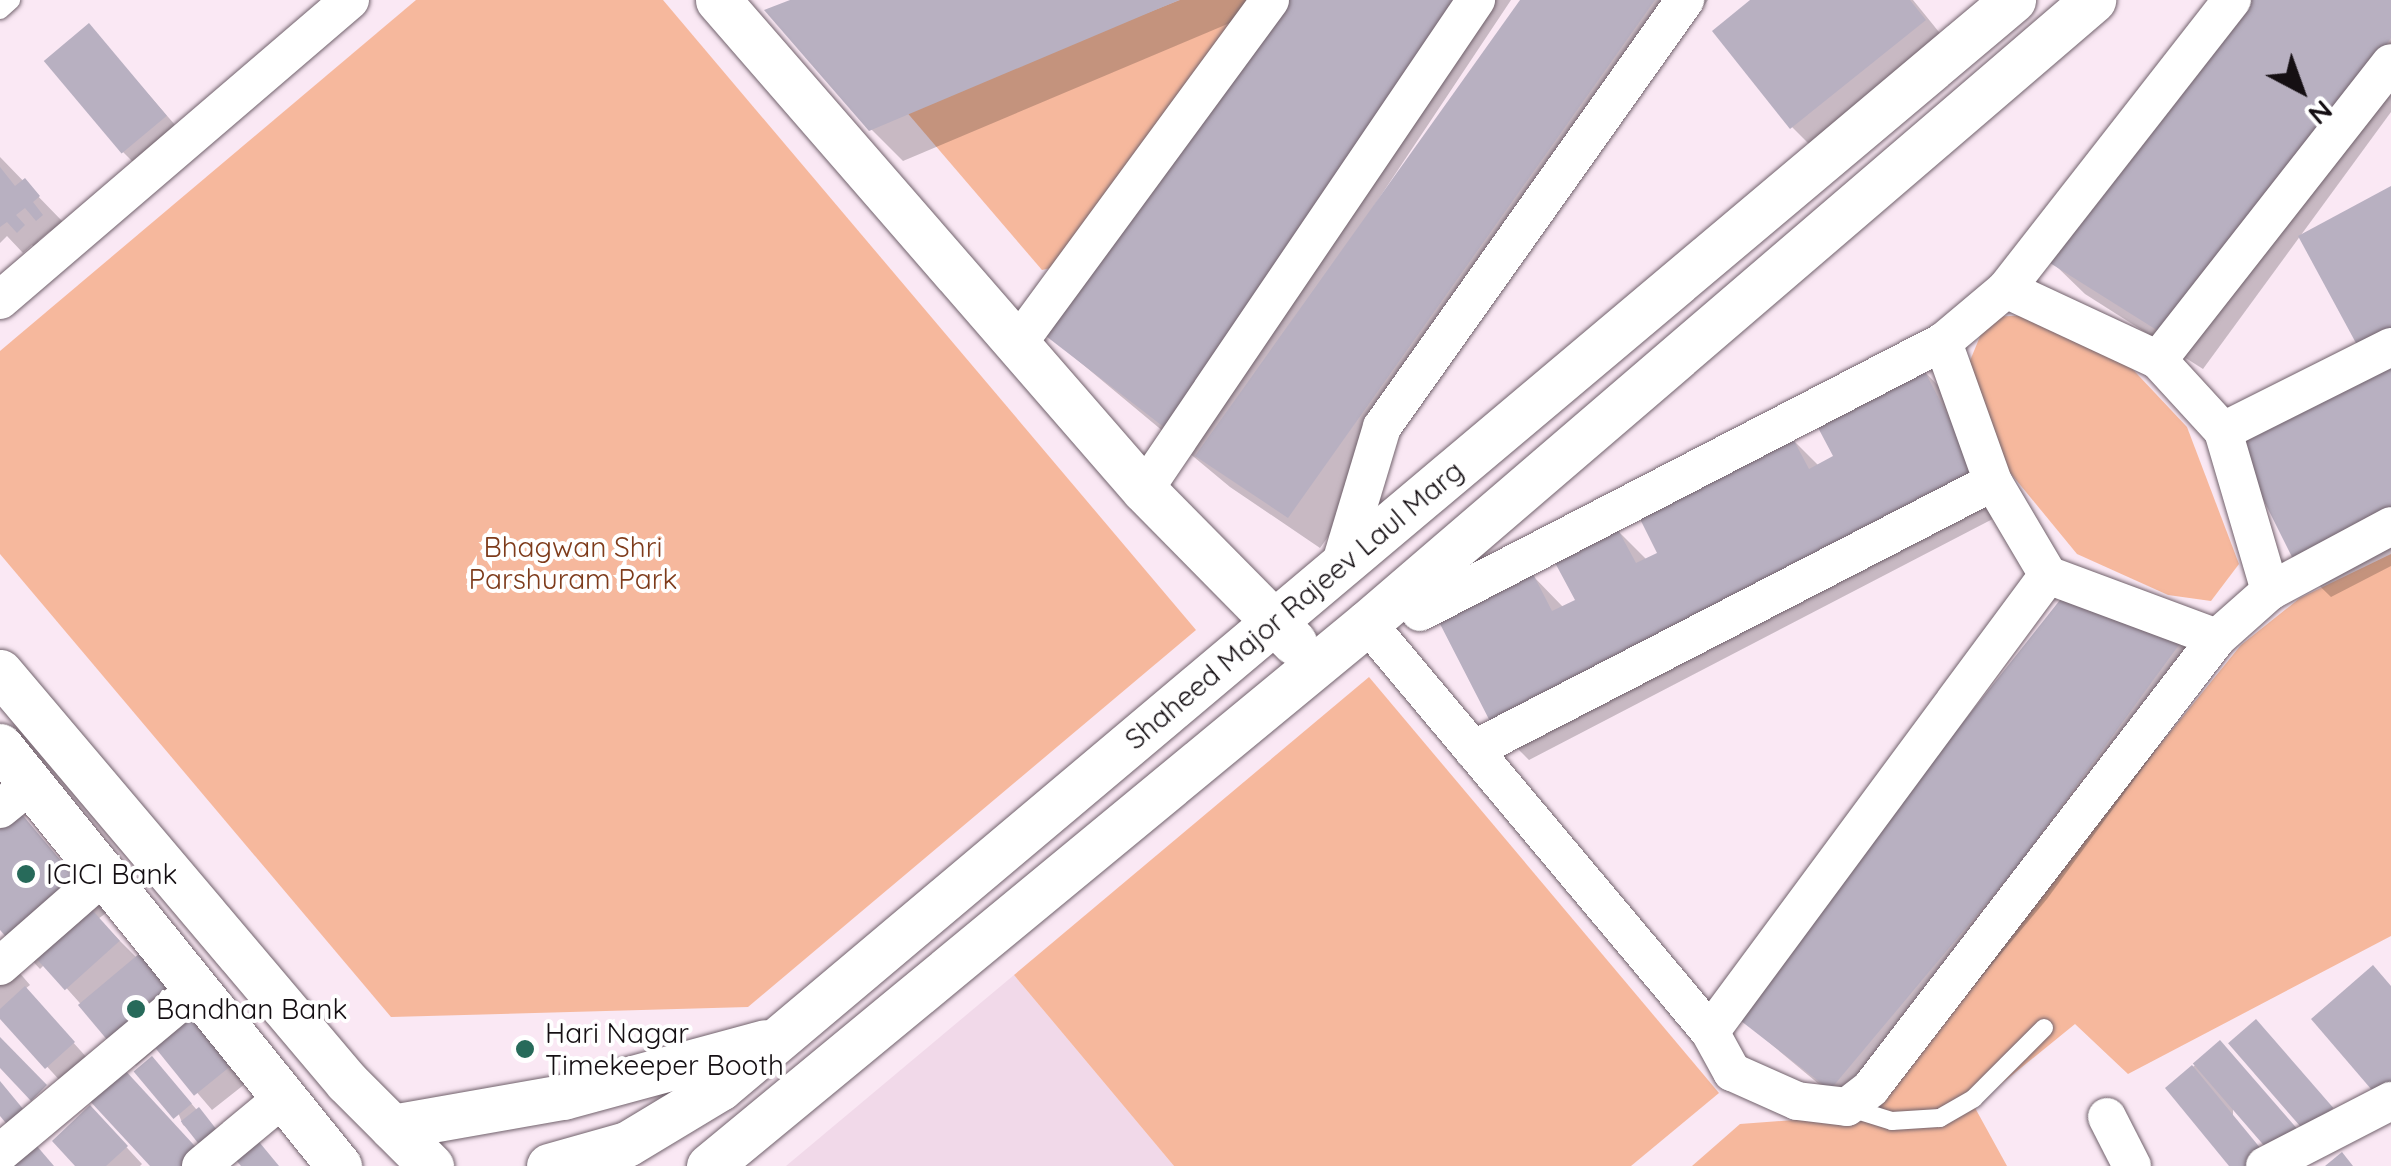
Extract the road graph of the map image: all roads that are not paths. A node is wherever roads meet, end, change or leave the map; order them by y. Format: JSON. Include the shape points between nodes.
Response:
{"nodes":[{"id":1,"x":11,"y":0,"type":"edge"},
{"id":2,"x":350,"y":0,"type":"edge"},
{"id":3,"x":1270,"y":0,"type":"edge"},
{"id":4,"x":1476,"y":0,"type":"edge"},
{"id":5,"x":1685,"y":0,"type":"edge"},
{"id":6,"x":2013,"y":0,"type":"edge"},
{"id":7,"x":2093,"y":0,"type":"edge"},
{"id":8,"x":2232,"y":0,"type":"edge"},
{"id":9,"x":733,"y":4,"type":"edge"},
{"id":10,"x":0,"y":10,"type":"edge"},
{"id":11,"x":2391,"y":63,"type":"edge"},
{"id":12,"x":2006,"y":289,"type":"junction"},
{"id":13,"x":0,"y":300,"type":"edge"},
{"id":14,"x":1943,"y":342,"type":"junction"},
{"id":15,"x":1016,"y":346,"type":"junction"},
{"id":16,"x":2391,"y":348,"type":"edge"},
{"id":17,"x":2158,"y":360,"type":"junction"},
{"id":18,"x":2223,"y":431,"type":"junction"},
{"id":19,"x":1994,"y":482,"type":"junction"},
{"id":20,"x":1144,"y":490,"type":"junction"},
{"id":21,"x":2391,"y":526,"type":"edge"},
{"id":22,"x":1340,"y":566,"type":"junction"},
{"id":23,"x":2048,"y":574,"type":"junction"},
{"id":24,"x":2270,"y":591,"type":"junction"},
{"id":25,"x":1420,"y":612,"type":"dead end"},
{"id":26,"x":1274,"y":622,"type":"junction"},
{"id":27,"x":1367,"y":624,"type":"junction"},
{"id":28,"x":2217,"y":638,"type":"junction"},
{"id":29,"x":1317,"y":664,"type":"junction"},
{"id":30,"x":0,"y":672,"type":"edge"},
{"id":31,"x":0,"y":746,"type":"edge"},
{"id":32,"x":1473,"y":750,"type":"junction"},
{"id":33,"x":15,"y":796,"type":"edge"},
{"id":34,"x":104,"y":875,"type":"junction"},
{"id":35,"x":0,"y":966,"type":"edge"},
{"id":36,"x":196,"y":989,"type":"junction"},
{"id":37,"x":2044,"y":1028,"type":"dead end"},
{"id":38,"x":1710,"y":1032,"type":"junction"},
{"id":39,"x":779,"y":1038,"type":"junction"},
{"id":40,"x":283,"y":1098,"type":"junction"},
{"id":41,"x":2391,"y":1101,"type":"edge"},
{"id":42,"x":1847,"y":1107,"type":"junction"},
{"id":43,"x":2107,"y":1117,"type":"dead end"},
{"id":44,"x":392,"y":1127,"type":"junction"},
{"id":45,"x":0,"y":1153,"type":"edge"},
{"id":46,"x":201,"y":1166,"type":"edge"},
{"id":47,"x":339,"y":1166,"type":"edge"},
{"id":48,"x":431,"y":1166,"type":"edge"},
{"id":49,"x":549,"y":1166,"type":"edge"},
{"id":50,"x":709,"y":1166,"type":"edge"},
{"id":51,"x":2132,"y":1166,"type":"edge"},
{"id":52,"x":2265,"y":1166,"type":"edge"}],
"edges":[{"from":1,"to":10,"type":"lane"},
{"from":2,"to":13,"type":"street"},
{"from":3,"to":15,"type":"street"},
{"from":4,"to":20,"type":"street"},
{"from":5,"to":22,"type":"street","via":[[1382,426]]},
{"from":6,"to":22,"type":"street","name":"Shaheed Major Rajeev Laul Marg"},
{"from":7,"to":27,"type":"street"},
{"from":8,"to":12,"type":"street"},
{"from":9,"to":15,"type":"street"},
{"from":11,"to":17,"type":"street"},
{"from":12,"to":14,"type":"street"},
{"from":12,"to":17,"type":"street"},
{"from":14,"to":19,"type":"street"},
{"from":14,"to":25,"type":"street"},
{"from":15,"to":20,"type":"street"},
{"from":16,"to":18,"type":"street"},
{"from":17,"to":18,"type":"street"},
{"from":18,"to":24,"type":"street"},
{"from":19,"to":23,"type":"street"},
{"from":19,"to":32,"type":"street"},
{"from":20,"to":26,"type":"street"},
{"from":21,"to":24,"type":"street"},
{"from":22,"to":26,"type":"street","name":"Shaheed Major Rajeev Laul Marg"},
{"from":23,"to":28,"type":"street"},
{"from":23,"to":38,"type":"street"},
{"from":24,"to":28,"type":"street"},
{"from":26,"to":29,"type":"street"},
{"from":26,"to":39,"type":"street","name":"Shaheed Major Rajeev Laul Marg"},
{"from":27,"to":29,"type":"street"},
{"from":27,"to":32,"type":"street"},
{"from":28,"to":42,"type":"street","via":[[1871,1088]]},
{"from":29,"to":50,"type":"street"},
{"from":30,"to":44,"type":"street"},
{"from":31,"to":33,"type":"street"},
{"from":32,"to":38,"type":"street"},
{"from":33,"to":34,"type":"street"},
{"from":34,"to":35,"type":"street"},
{"from":34,"to":36,"type":"street"},
{"from":36,"to":40,"type":"street"},
{"from":36,"to":45,"type":"street"},
{"from":37,"to":42,"type":"lane","via":[[1974,1098],[1940,1118],[1892,1121]]},
{"from":38,"to":42,"type":"street","via":[[1732,1072],[1797,1101]]},
{"from":39,"to":44,"type":"street","via":[[563,1097]]},
{"from":39,"to":49,"type":"street","name":"Shaheed Major Rajeev Laul Marg","via":[[720,1088],[627,1144]]},
{"from":40,"to":46,"type":"street"},
{"from":40,"to":47,"type":"street"},
{"from":41,"to":52,"type":"street"},
{"from":43,"to":51,"type":"street"},
{"from":44,"to":48,"type":"street"}]}
